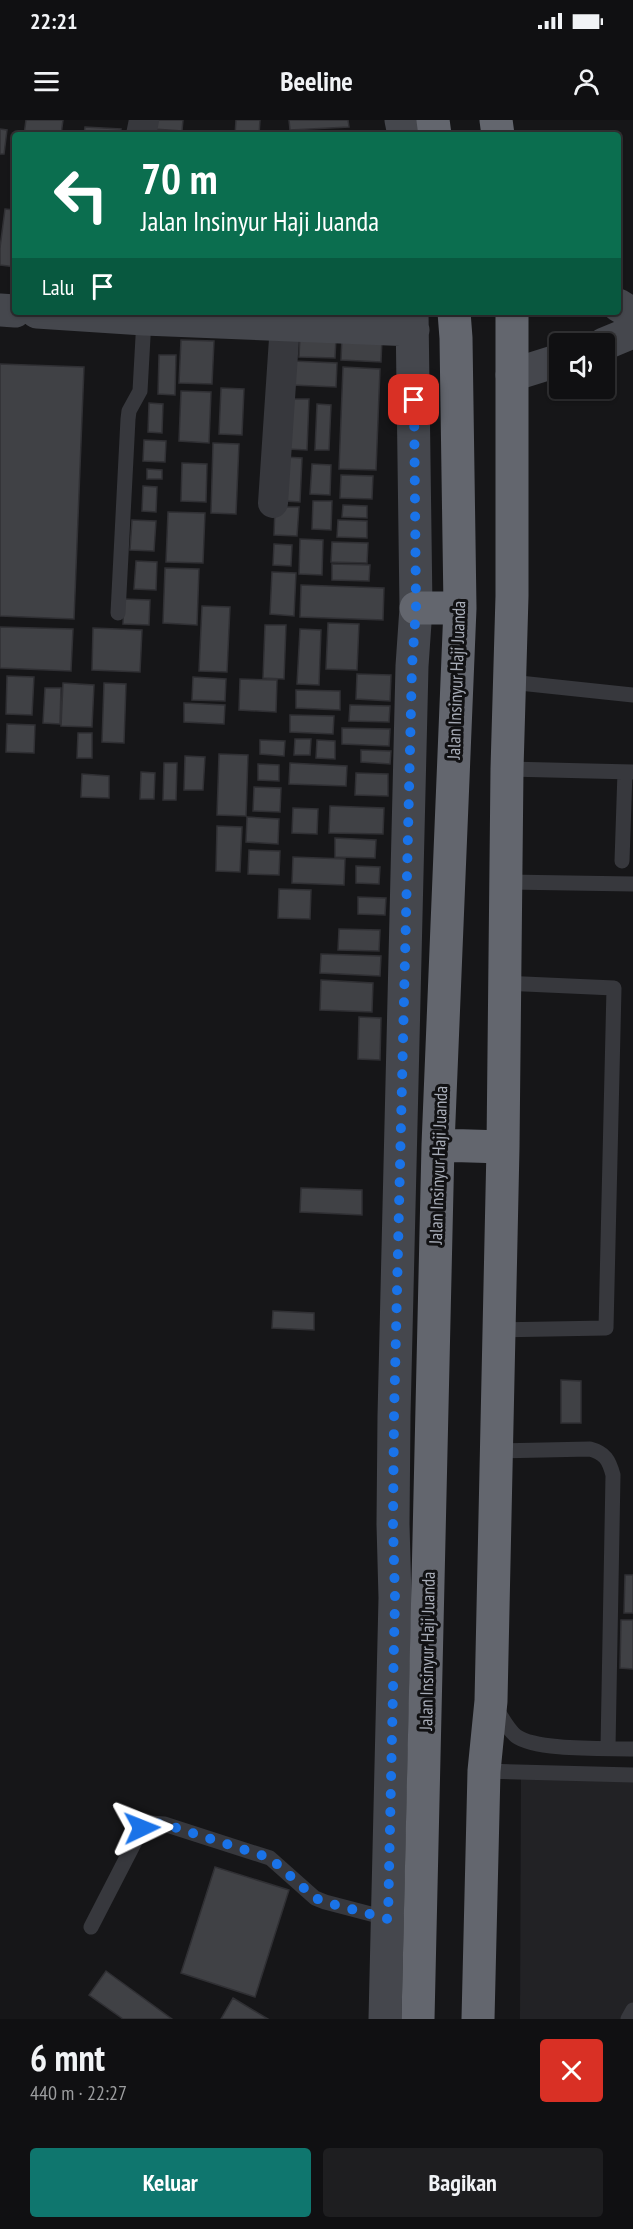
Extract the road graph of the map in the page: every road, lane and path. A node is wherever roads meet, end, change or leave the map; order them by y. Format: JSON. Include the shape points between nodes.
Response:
{"nodes":[{"id":1,"x":401,"y":120,"type":"edge"},
{"id":2,"x":426,"y":130,"type":"edge"},
{"id":3,"x":102,"y":315,"type":"edge"},
{"id":4,"x":454,"y":315,"type":"edge"},
{"id":5,"x":512,"y":315,"type":"edge"},
{"id":6,"x":124,"y":316,"type":"edge"},
{"id":7,"x":413,"y":321,"type":"edge"},
{"id":8,"x":285,"y":324,"type":"junction"},
{"id":9,"x":633,"y":332,"type":"edge"},
{"id":10,"x":615,"y":339,"type":"edge"},
{"id":11,"x":549,"y":363,"type":"edge"},
{"id":12,"x":512,"y":375,"type":"junction"},
{"id":13,"x":273,"y":503,"type":"dead end"},
{"id":14,"x":416,"y":608,"type":"junction"},
{"id":15,"x":460,"y":608,"type":"junction"},
{"id":16,"x":118,"y":613,"type":"dead end"},
{"id":17,"x":510,"y":682,"type":"junction"},
{"id":18,"x":633,"y":695,"type":"edge"},
{"id":19,"x":507,"y":769,"type":"junction"},
{"id":20,"x":629,"y":772,"type":"edge"},
{"id":21,"x":622,"y":861,"type":"dead end"},
{"id":22,"x":505,"y":882,"type":"junction"},
{"id":23,"x":633,"y":884,"type":"edge"},
{"id":24,"x":504,"y":983,"type":"junction"},
{"id":25,"x":438,"y":1145,"type":"junction"},
{"id":26,"x":503,"y":1147,"type":"junction"},
{"id":27,"x":499,"y":1330,"type":"junction"},
{"id":28,"x":496,"y":1451,"type":"junction"},
{"id":29,"x":490,"y":1701,"type":"junction"},
{"id":30,"x":608,"y":1748,"type":"junction"},
{"id":31,"x":633,"y":1749,"type":"edge"},
{"id":32,"x":484,"y":1771,"type":"junction"},
{"id":33,"x":633,"y":1775,"type":"edge"},
{"id":34,"x":405,"y":1925,"type":"junction"},
{"id":35,"x":91,"y":1927,"type":"dead end"},
{"id":36,"x":633,"y":2010,"type":"edge"},
{"id":37,"x":385,"y":2019,"type":"edge"},
{"id":38,"x":418,"y":2019,"type":"edge"},
{"id":39,"x":478,"y":2019,"type":"edge"},
{"id":40,"x":628,"y":2019,"type":"edge"}],
"edges":[{"from":1,"to":2,"type":"street"},
{"from":3,"to":6,"type":"street"},
{"from":4,"to":15,"type":"highway","name":"Jalan Insinyur Haji Juanda"},
{"from":5,"to":12,"type":"highway"},
{"from":6,"to":8,"type":"street"},
{"from":6,"to":16,"type":"lane","via":[[140,391],[128,418]]},
{"from":7,"to":8,"type":"street"},
{"from":7,"to":14,"type":"street","name":"Jalan Insinyur Haji Juanda"},
{"from":8,"to":13,"type":"street"},
{"from":9,"to":10,"type":"street"},
{"from":11,"to":12,"type":"street"},
{"from":12,"to":17,"type":"highway"},
{"from":14,"to":15,"type":"highway"},
{"from":14,"to":34,"type":"street","name":"Jalan Insinyur Haji Juanda","via":[[393,1524]]},
{"from":15,"to":25,"type":"highway","name":"Jalan Insinyur Haji Juanda"},
{"from":17,"to":18,"type":"lane"},
{"from":17,"to":19,"type":"highway"},
{"from":19,"to":20,"type":"lane"},
{"from":19,"to":22,"type":"highway"},
{"from":20,"to":21,"type":"lane"},
{"from":22,"to":23,"type":"lane"},
{"from":22,"to":24,"type":"highway"},
{"from":24,"to":26,"type":"highway"},
{"from":24,"to":27,"type":"lane","via":[[614,988],[606,1328]]},
{"from":25,"to":26,"type":"highway"},
{"from":25,"to":34,"type":"highway","name":"Jalan Insinyur Haji Juanda"},
{"from":26,"to":27,"type":"highway"},
{"from":27,"to":28,"type":"highway"},
{"from":28,"to":29,"type":"highway"},
{"from":28,"to":30,"type":"lane","via":[[590,1449],[609,1460],[613,1475]]},
{"from":29,"to":30,"type":"lane","via":[[517,1736],[528,1741]]},
{"from":29,"to":32,"type":"highway"},
{"from":30,"to":31,"type":"lane"},
{"from":32,"to":33,"type":"lane"},
{"from":32,"to":39,"type":"highway"},
{"from":34,"to":35,"type":"lane","via":[[315,1898],[270,1858],[150,1823],[142,1828]]},
{"from":34,"to":37,"type":"street","name":"Jalan Insinyur Haji Juanda"},
{"from":34,"to":38,"type":"highway","name":"Jalan Insinyur Haji Juanda"},
{"from":36,"to":40,"type":"lane"}]}
